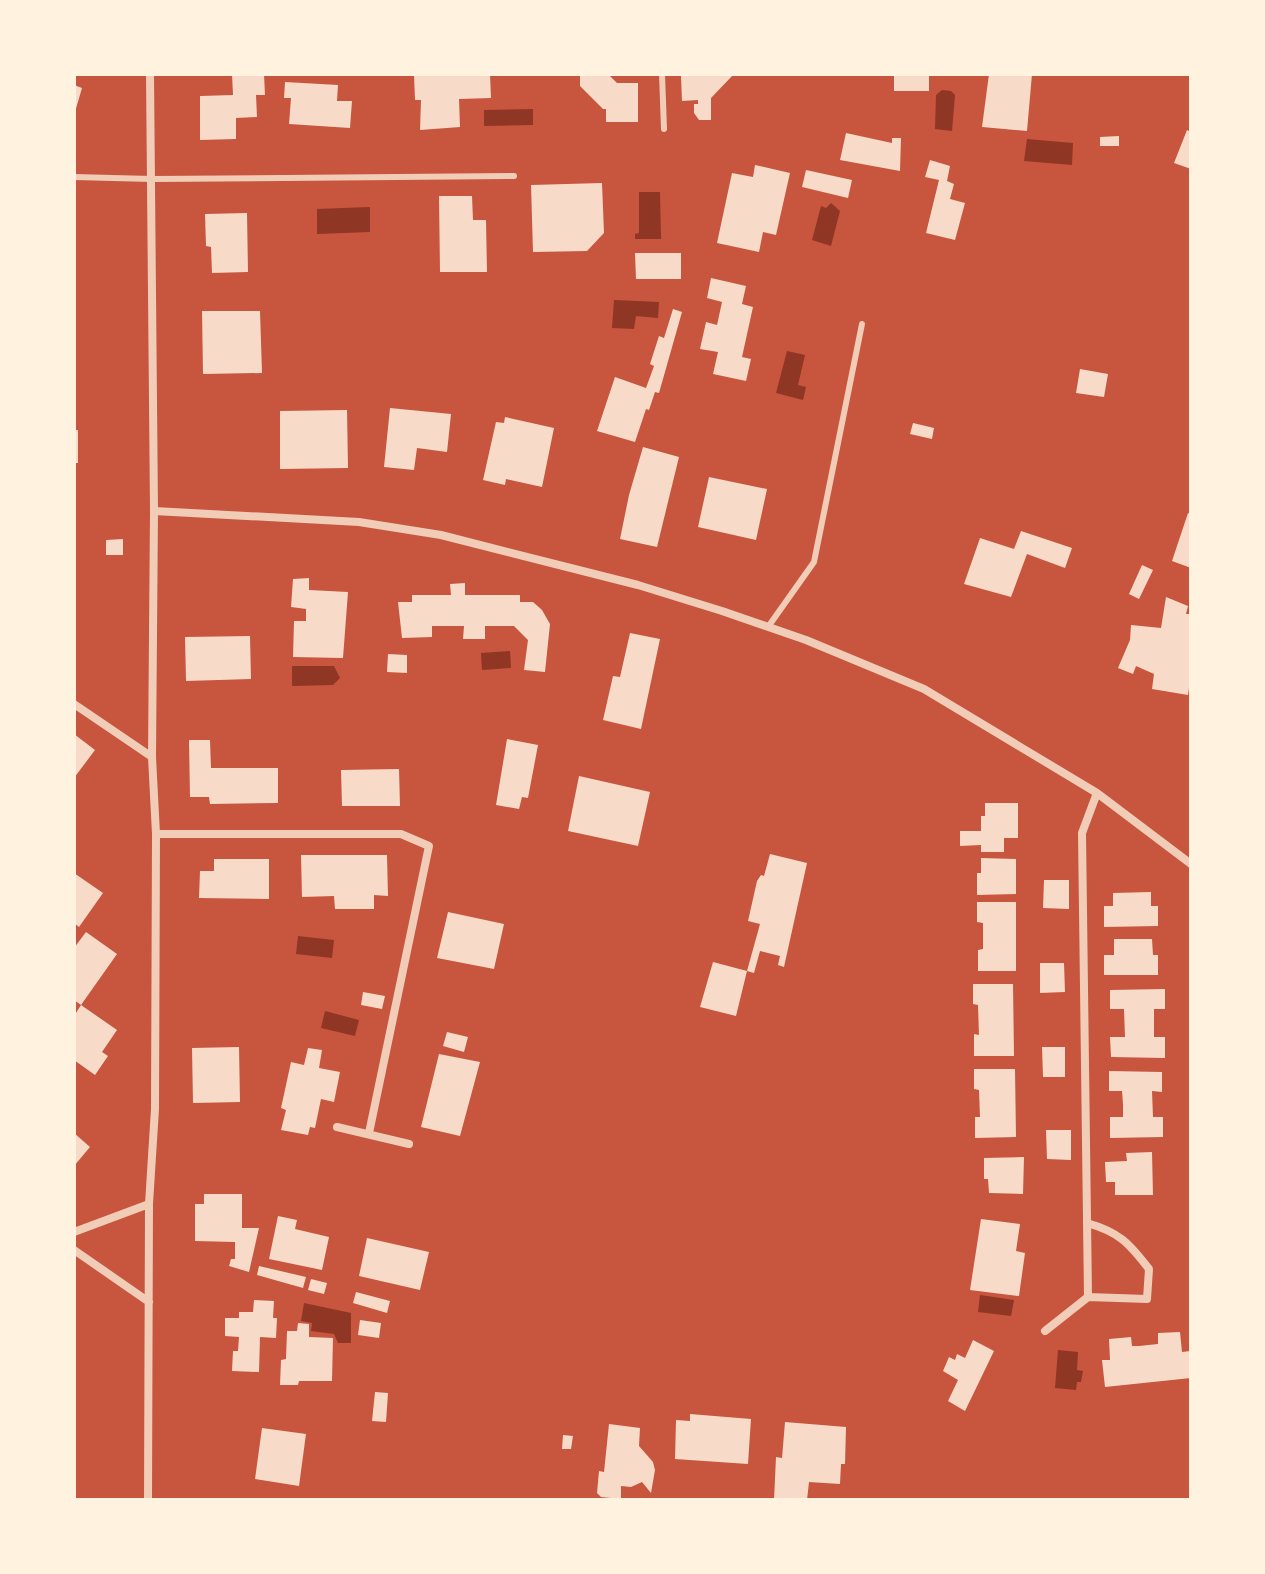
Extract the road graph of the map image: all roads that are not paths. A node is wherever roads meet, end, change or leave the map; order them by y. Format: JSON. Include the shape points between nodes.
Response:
{"nodes":[{"id":1,"x":150,"y":74,"type":"edge"},
{"id":2,"x":662,"y":74,"type":"edge"},
{"id":3,"x":664,"y":129,"type":"dead end"},
{"id":4,"x":514,"y":176,"type":"dead end"},
{"id":5,"x":74,"y":177,"type":"edge"},
{"id":6,"x":152,"y":179,"type":"junction"},
{"id":7,"x":862,"y":324,"type":"dead end"},
{"id":8,"x":154,"y":511,"type":"junction"},
{"id":9,"x":768,"y":627,"type":"junction"},
{"id":10,"x":74,"y":704,"type":"edge"},
{"id":11,"x":152,"y":757,"type":"junction"},
{"id":12,"x":1097,"y":793,"type":"junction"},
{"id":13,"x":156,"y":834,"type":"junction"},
{"id":14,"x":1191,"y":864,"type":"edge"},
{"id":15,"x":337,"y":1127,"type":"dead end"},
{"id":16,"x":369,"y":1133,"type":"junction"},
{"id":17,"x":409,"y":1144,"type":"dead end"},
{"id":18,"x":149,"y":1204,"type":"junction"},
{"id":19,"x":1087,"y":1223,"type":"junction"},
{"id":20,"x":74,"y":1232,"type":"edge"},
{"id":21,"x":74,"y":1250,"type":"edge"},
{"id":22,"x":1088,"y":1297,"type":"junction"},
{"id":23,"x":149,"y":1302,"type":"junction"},
{"id":24,"x":1045,"y":1331,"type":"dead end"},
{"id":25,"x":148,"y":1500,"type":"edge"}],
"edges":[{"from":1,"to":6,"type":"street"},
{"from":2,"to":3,"type":"lane"},
{"from":4,"to":6,"type":"lane"},
{"from":5,"to":6,"type":"lane"},
{"from":6,"to":8,"type":"street"},
{"from":7,"to":9,"type":"lane","via":[[814,562]]},
{"from":8,"to":9,"type":"street","via":[[359,522],[441,535],[638,585]]},
{"from":8,"to":11,"type":"street"},
{"from":9,"to":12,"type":"street","via":[[924,689]]},
{"from":10,"to":11,"type":"street"},
{"from":11,"to":13,"type":"street"},
{"from":12,"to":14,"type":"street"},
{"from":12,"to":19,"type":"street","via":[[1082,833]]},
{"from":13,"to":16,"type":"street","via":[[401,834],[429,846]]},
{"from":13,"to":18,"type":"street","via":[[155,1109]]},
{"from":15,"to":16,"type":"street"},
{"from":16,"to":17,"type":"street"},
{"from":18,"to":20,"type":"street"},
{"from":18,"to":23,"type":"street"},
{"from":19,"to":22,"type":"street"},
{"from":19,"to":22,"type":"street","via":[[1111,1230],[1130,1244],[1149,1269],[1147,1299]]},
{"from":21,"to":23,"type":"street"},
{"from":22,"to":24,"type":"street"},
{"from":23,"to":25,"type":"street"}]}
